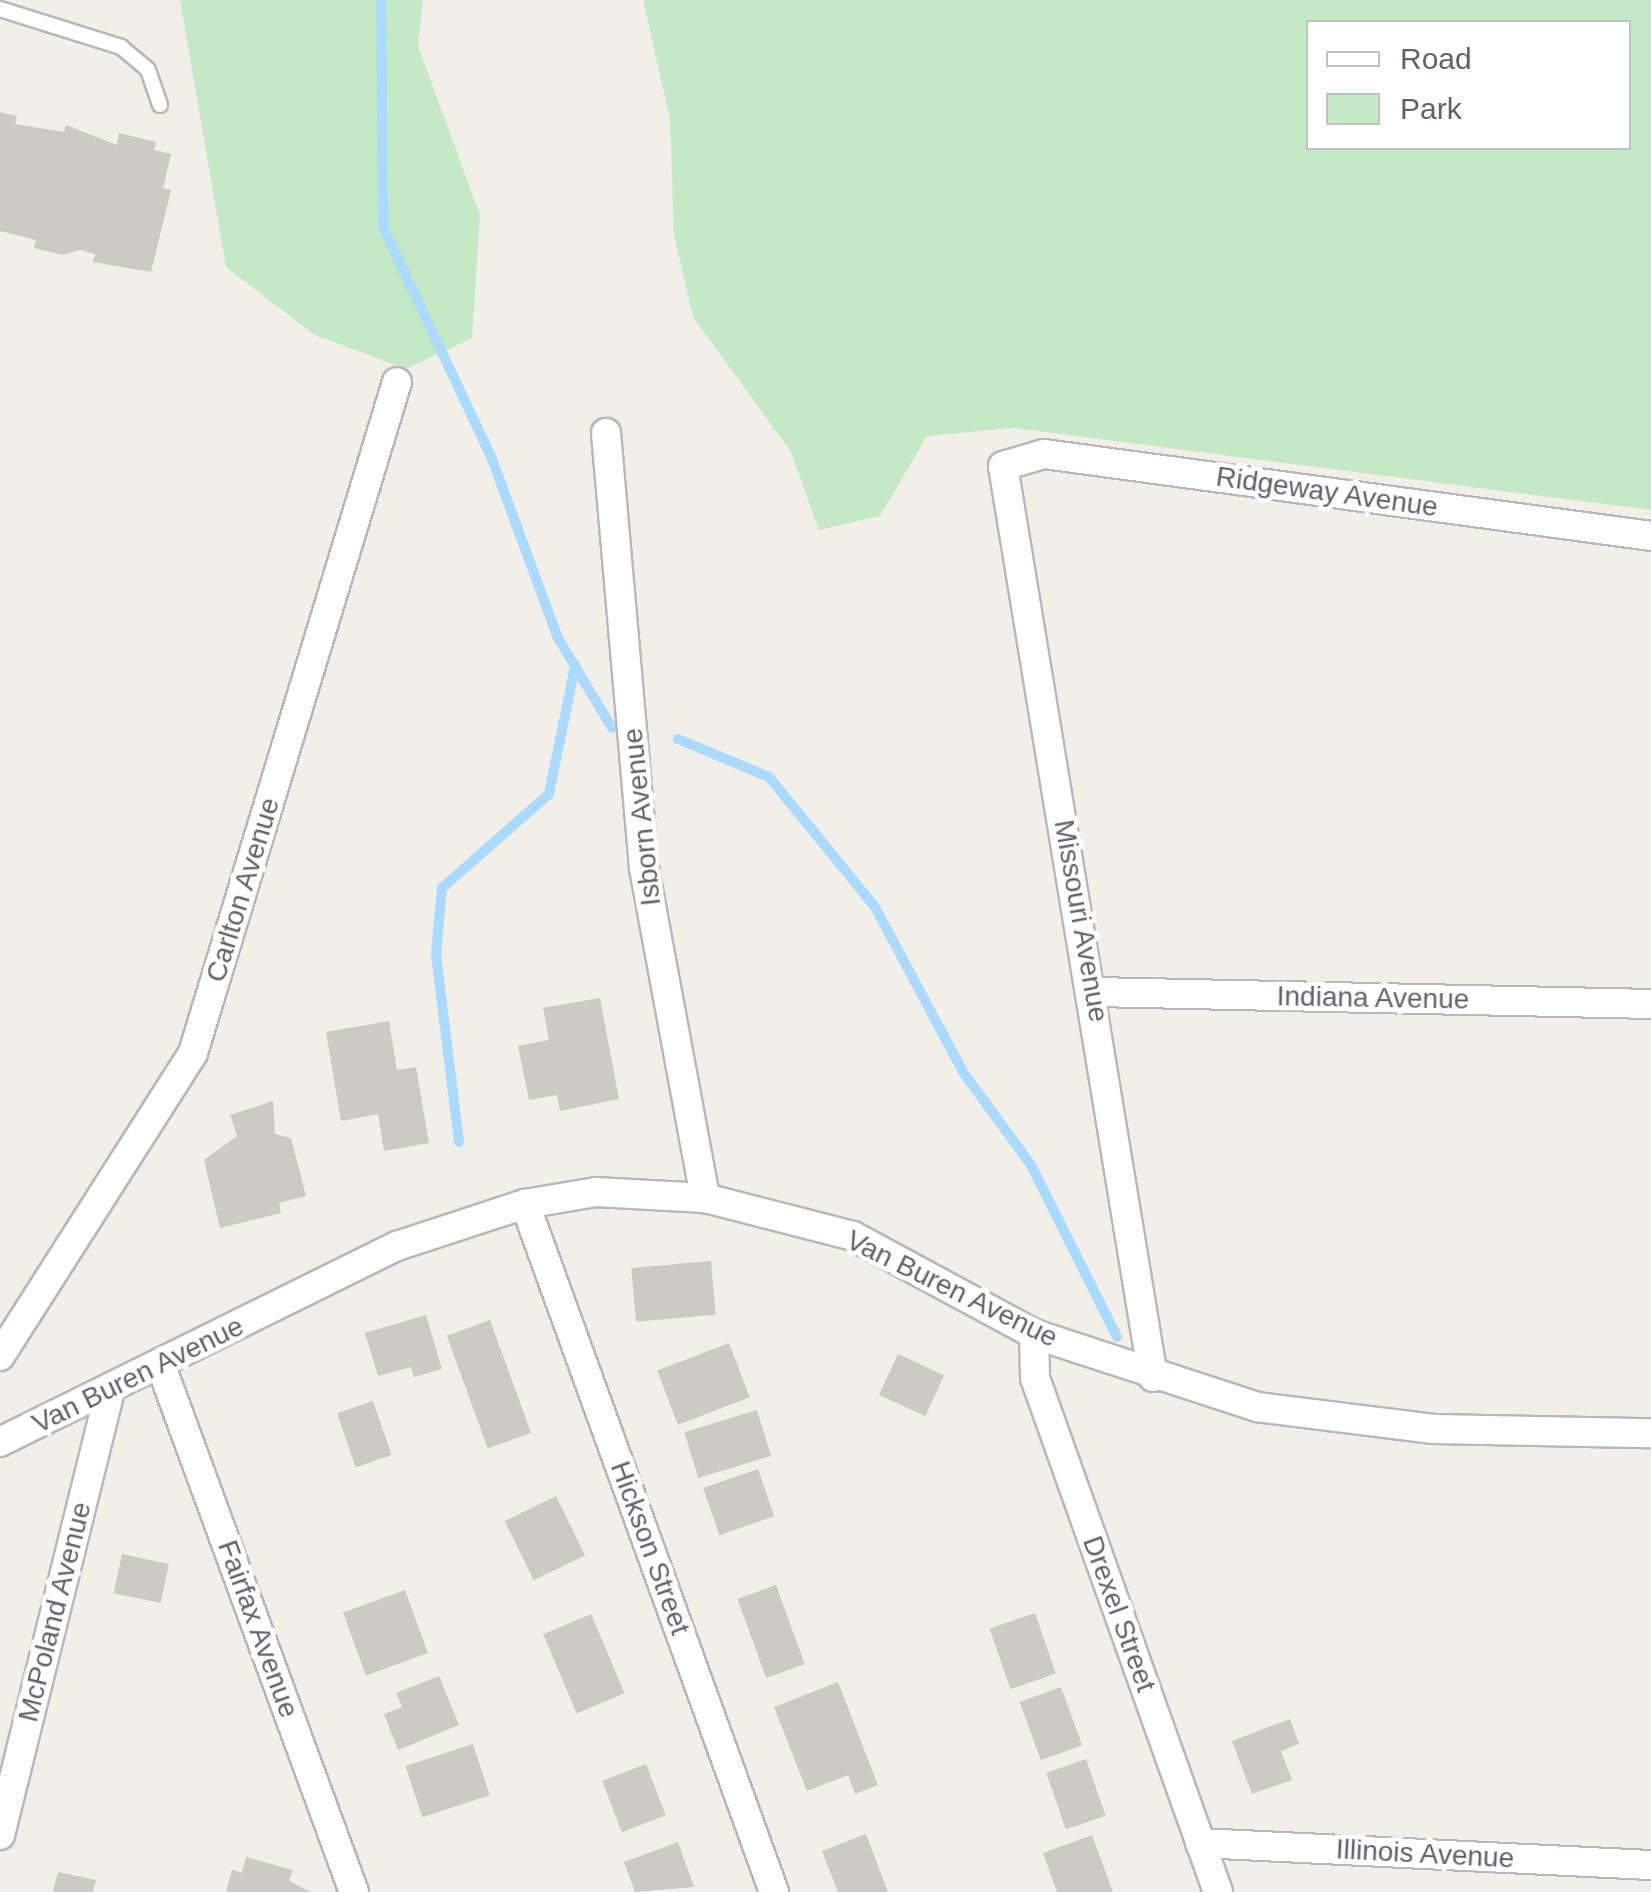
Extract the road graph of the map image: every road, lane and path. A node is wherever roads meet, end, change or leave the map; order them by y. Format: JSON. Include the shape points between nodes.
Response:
{"nodes":[{"id":1,"x":0,"y":10,"type":"edge"},
{"id":2,"x":160,"y":105,"type":"dead end"},
{"id":3,"x":396,"y":382,"type":"dead end"},
{"id":4,"x":606,"y":433,"type":"dead end"},
{"id":5,"x":1004,"y":466,"type":"joint"},
{"id":6,"x":1651,"y":536,"type":"edge"},
{"id":7,"x":1094,"y":992,"type":"junction"},
{"id":8,"x":1651,"y":1004,"type":"edge"},
{"id":9,"x":704,"y":1198,"type":"junction"},
{"id":10,"x":525,"y":1204,"type":"junction"},
{"id":11,"x":1034,"y":1334,"type":"junction"},
{"id":12,"x":0,"y":1356,"type":"edge"},
{"id":13,"x":162,"y":1366,"type":"junction"},
{"id":14,"x":1154,"y":1377,"type":"junction"},
{"id":15,"x":110,"y":1390,"type":"junction"},
{"id":16,"x":1651,"y":1433,"type":"edge"},
{"id":17,"x":0,"y":1442,"type":"edge"},
{"id":18,"x":0,"y":1835,"type":"edge"},
{"id":19,"x":1200,"y":1843,"type":"junction"},
{"id":20,"x":1651,"y":1864,"type":"edge"},
{"id":21,"x":354,"y":1892,"type":"edge"},
{"id":22,"x":774,"y":1892,"type":"edge"},
{"id":23,"x":1218,"y":1892,"type":"edge"}],
"edges":[{"from":1,"to":2,"type":"lane","via":[[121,47],[148,70]]},
{"from":3,"to":12,"type":"street","name":"Carlton Avenue","via":[[193,1053]]},
{"from":4,"to":9,"type":"street","name":"Isborn Avenue","via":[[644,868]]},
{"from":5,"to":6,"type":"street","name":"Ridgeway Avenue","via":[[1044,454]]},
{"from":5,"to":7,"type":"street","name":"Missouri Avenue"},
{"from":7,"to":8,"type":"street","name":"Indiana Avenue"},
{"from":7,"to":14,"type":"street","name":"Missouri Avenue"},
{"from":9,"to":10,"type":"street","name":"Van Buren Avenue","via":[[596,1192]]},
{"from":9,"to":11,"type":"street","name":"Van Buren Avenue","via":[[853,1236]]},
{"from":10,"to":13,"type":"street","name":"Van Buren Avenue","via":[[397,1246]]},
{"from":10,"to":22,"type":"street","name":"Hickson Street"},
{"from":11,"to":14,"type":"street","name":"Van Buren Avenue"},
{"from":11,"to":19,"type":"street","name":"Drexel Street","via":[[1035,1378]]},
{"from":13,"to":15,"type":"street","name":"Van Buren Avenue"},
{"from":13,"to":21,"type":"street","name":"Fairfax Avenue"},
{"from":14,"to":16,"type":"street","name":"Van Buren Avenue","via":[[1257,1407],[1434,1429]]},
{"from":15,"to":17,"type":"street","name":"Van Buren Avenue"},
{"from":15,"to":18,"type":"street","name":"McPoland Avenue"},
{"from":19,"to":20,"type":"street","name":"Illinois Avenue"},
{"from":19,"to":23,"type":"street","name":"Drexel Street"}]}
